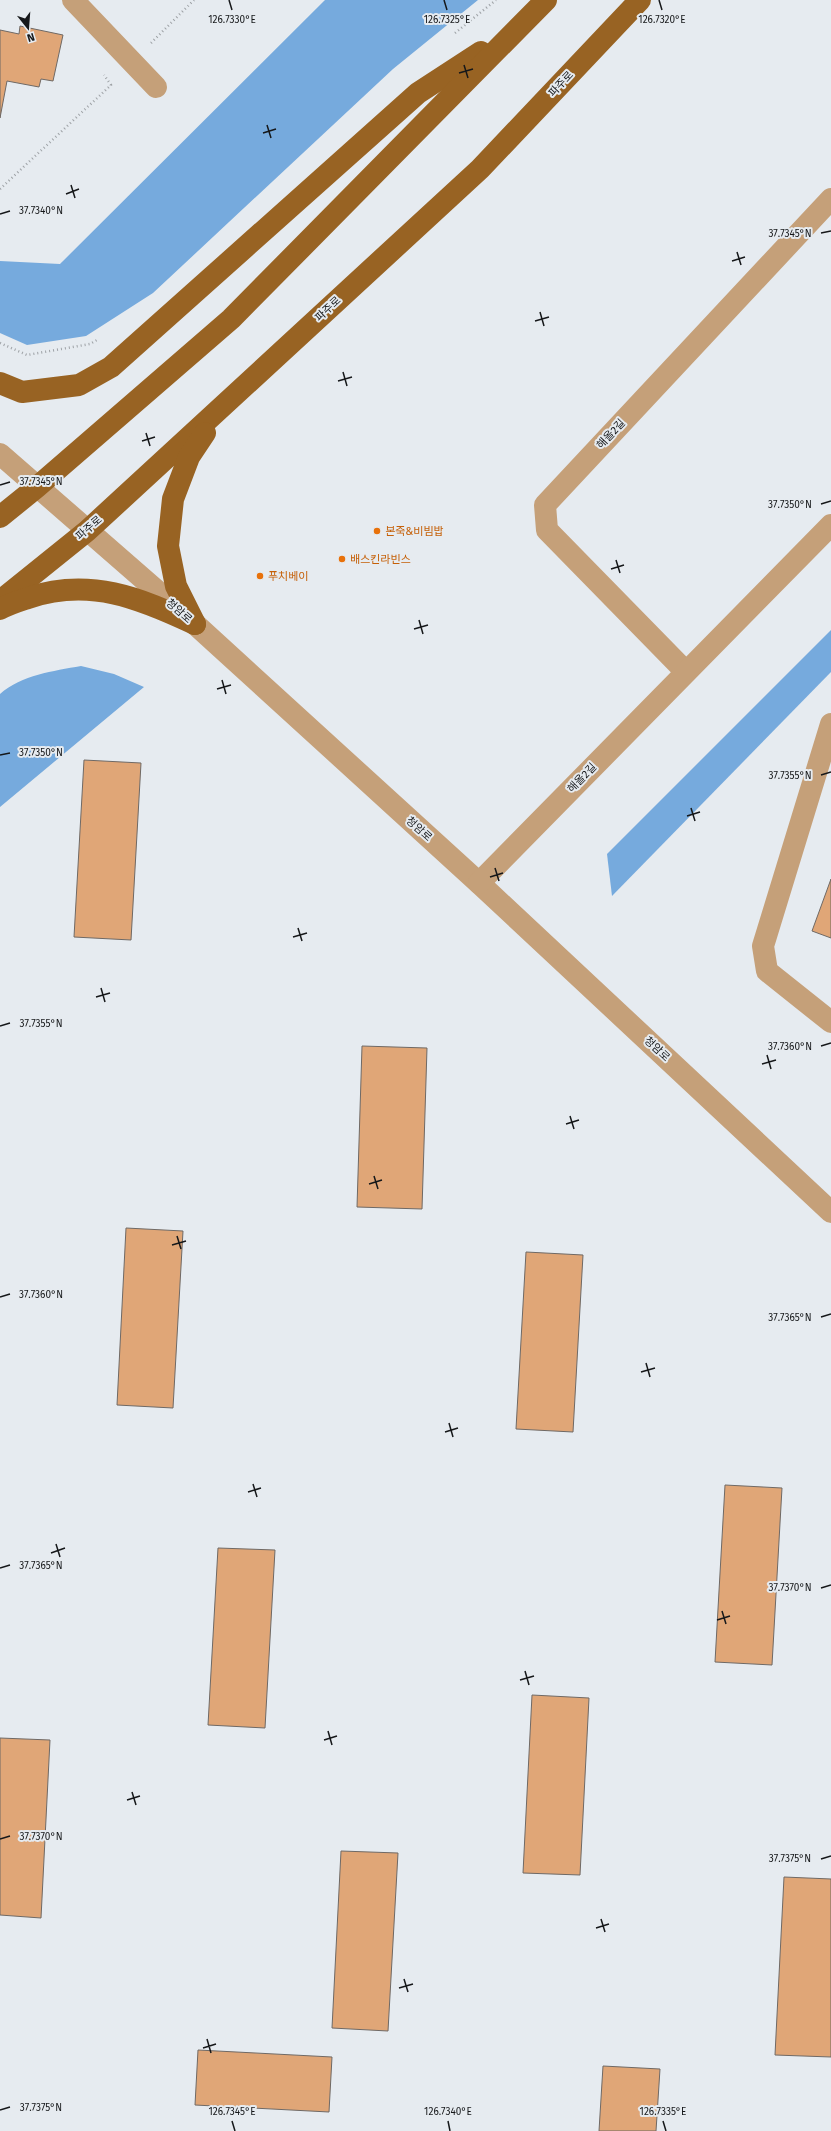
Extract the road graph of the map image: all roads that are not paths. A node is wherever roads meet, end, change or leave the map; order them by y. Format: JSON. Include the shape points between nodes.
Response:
{"nodes":[{"id":1,"x":73,"y":0,"type":"edge"},
{"id":2,"x":546,"y":0,"type":"edge"},
{"id":3,"x":640,"y":0,"type":"edge"},
{"id":4,"x":516,"y":30,"type":"junction"},
{"id":5,"x":156,"y":87,"type":"dead end"},
{"id":6,"x":831,"y":199,"type":"edge"},
{"id":7,"x":0,"y":383,"type":"edge"},
{"id":8,"x":226,"y":403,"type":"junction"},
{"id":9,"x":0,"y":454,"type":"edge"},
{"id":10,"x":37,"y":487,"type":"junction"},
{"id":11,"x":0,"y":517,"type":"edge"},
{"id":12,"x":831,"y":525,"type":"edge"},
{"id":13,"x":87,"y":531,"type":"junction"},
{"id":14,"x":0,"y":601,"type":"edge"},
{"id":15,"x":0,"y":609,"type":"edge"},
{"id":16,"x":195,"y":624,"type":"junction"},
{"id":17,"x":686,"y":672,"type":"junction"},
{"id":18,"x":831,"y":724,"type":"edge"},
{"id":19,"x":479,"y":883,"type":"junction"},
{"id":20,"x":831,"y":1022,"type":"edge"},
{"id":21,"x":831,"y":1212,"type":"edge"}],
"edges":[{"from":1,"to":5,"type":"street"},
{"from":2,"to":4,"type":"main road"},
{"from":3,"to":8,"type":"main road","name":"파주로","via":[[480,169]]},
{"from":4,"to":7,"type":"main road","via":[[418,93],[111,367],[79,385],[22,392]]},
{"from":4,"to":10,"type":"main road","via":[[231,319]]},
{"from":6,"to":17,"type":"street","name":"해올2길","via":[[545,505],[546,530]]},
{"from":8,"to":13,"type":"main road","name":"파주로"},
{"from":8,"to":16,"type":"main road","via":[[189,457],[173,500],[168,546],[176,586]]},
{"from":9,"to":10,"type":"street","name":"청암로"},
{"from":10,"to":11,"type":"main road"},
{"from":10,"to":13,"type":"street","name":"청암로"},
{"from":12,"to":17,"type":"street","name":"해올2길"},
{"from":13,"to":14,"type":"main road","name":"파주로"},
{"from":13,"to":16,"type":"street","name":"청암로"},
{"from":15,"to":16,"type":"main road","via":[[45,592],[86,588],[123,594]]},
{"from":16,"to":19,"type":"street","name":"청암로"},
{"from":17,"to":19,"type":"street","name":"해올2길"},
{"from":18,"to":20,"type":"street","via":[[763,946],[767,971]]},
{"from":19,"to":21,"type":"street","name":"청암로"}]}
